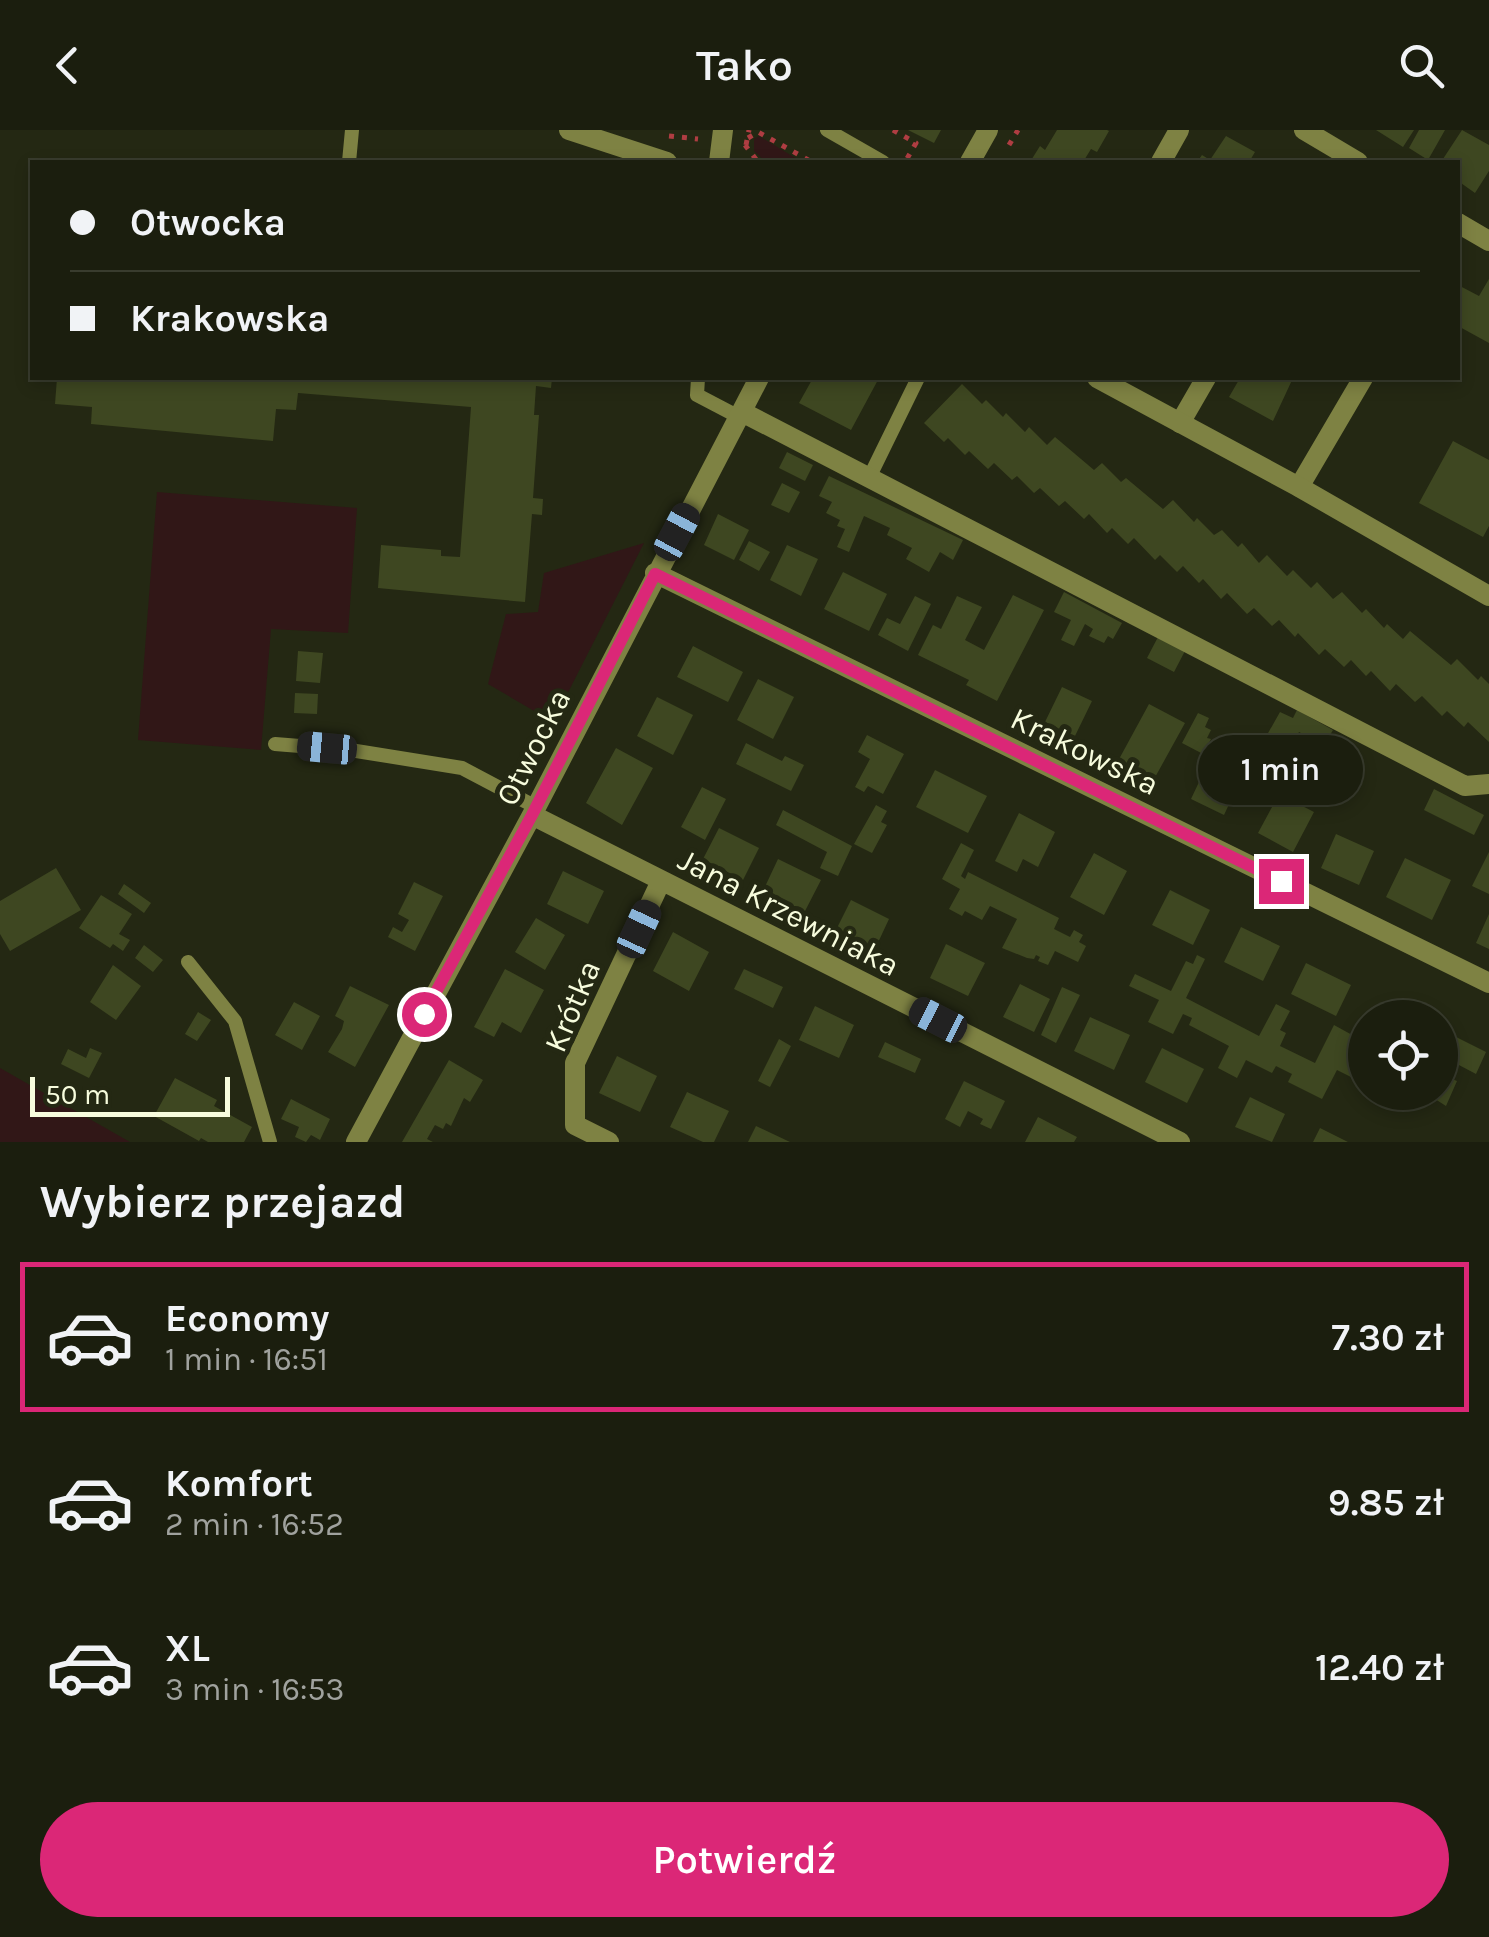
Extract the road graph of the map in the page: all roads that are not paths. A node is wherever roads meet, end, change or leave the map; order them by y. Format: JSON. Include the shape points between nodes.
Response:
{"nodes":[{"id":1,"x":352,"y":130,"type":"edge"},
{"id":2,"x":569,"y":130,"type":"edge"},
{"id":3,"x":826,"y":130,"type":"edge"},
{"id":4,"x":988,"y":130,"type":"edge"},
{"id":5,"x":1180,"y":130,"type":"edge"},
{"id":6,"x":1304,"y":130,"type":"edge"},
{"id":7,"x":732,"y":133,"type":"edge"},
{"id":8,"x":1332,"y":156,"type":"edge"},
{"id":9,"x":349,"y":160,"type":"edge"},
{"id":10,"x":661,"y":160,"type":"edge"},
{"id":11,"x":720,"y":160,"type":"edge"},
{"id":12,"x":880,"y":160,"type":"edge"},
{"id":13,"x":971,"y":160,"type":"edge"},
{"id":14,"x":1162,"y":160,"type":"edge"},
{"id":15,"x":1460,"y":224,"type":"edge"},
{"id":16,"x":1489,"y":241,"type":"edge"},
{"id":17,"x":698,"y":380,"type":"edge"},
{"id":18,"x":758,"y":380,"type":"edge"},
{"id":19,"x":917,"y":380,"type":"edge"},
{"id":20,"x":1101,"y":380,"type":"edge"},
{"id":21,"x":1205,"y":380,"type":"edge"},
{"id":22,"x":1362,"y":380,"type":"edge"},
{"id":23,"x":740,"y":415,"type":"junction"},
{"id":24,"x":1180,"y":423,"type":"junction"},
{"id":25,"x":868,"y":478,"type":"junction"},
{"id":26,"x":1299,"y":487,"type":"junction"},
{"id":27,"x":655,"y":574,"type":"junction"},
{"id":28,"x":1489,"y":596,"type":"edge"},
{"id":29,"x":276,"y":744,"type":"dead end"},
{"id":30,"x":1489,"y":784,"type":"edge"},
{"id":31,"x":534,"y":811,"type":"junction"},
{"id":32,"x":661,"y":881,"type":"junction"},
{"id":33,"x":188,"y":962,"type":"dead end"},
{"id":34,"x":1489,"y":983,"type":"edge"},
{"id":35,"x":270,"y":1142,"type":"edge"},
{"id":36,"x":356,"y":1142,"type":"edge"},
{"id":37,"x":609,"y":1142,"type":"edge"},
{"id":38,"x":1180,"y":1142,"type":"edge"}],
"edges":[{"from":1,"to":9,"type":"lane"},
{"from":2,"to":10,"type":"street"},
{"from":3,"to":12,"type":"lane"},
{"from":4,"to":13,"type":"street"},
{"from":5,"to":14,"type":"street"},
{"from":6,"to":8,"type":"street"},
{"from":7,"to":11,"type":"street"},
{"from":15,"to":16,"type":"street"},
{"from":17,"to":23,"type":"lane","via":[[697,395]]},
{"from":18,"to":23,"type":"street","name":"Otwocka"},
{"from":19,"to":25,"type":"lane"},
{"from":20,"to":24,"type":"street"},
{"from":21,"to":24,"type":"street"},
{"from":22,"to":26,"type":"street"},
{"from":23,"to":25,"type":"street"},
{"from":23,"to":27,"type":"street","name":"Otwocka"},
{"from":24,"to":26,"type":"street"},
{"from":25,"to":30,"type":"street","via":[[1465,786]]},
{"from":26,"to":28,"type":"street"},
{"from":27,"to":31,"type":"street","name":"Otwocka"},
{"from":27,"to":34,"type":"street","name":"Krakowska"},
{"from":29,"to":31,"type":"lane","via":[[462,768]]},
{"from":31,"to":32,"type":"street","name":"Jana Krzewniaka"},
{"from":31,"to":36,"type":"street","name":"Otwocka"},
{"from":32,"to":37,"type":"street","name":"Krótka","via":[[576,1064],[576,1125]]},
{"from":32,"to":38,"type":"street","name":"Jana Krzewniaka"},
{"from":33,"to":35,"type":"lane","via":[[235,1022]]}]}
